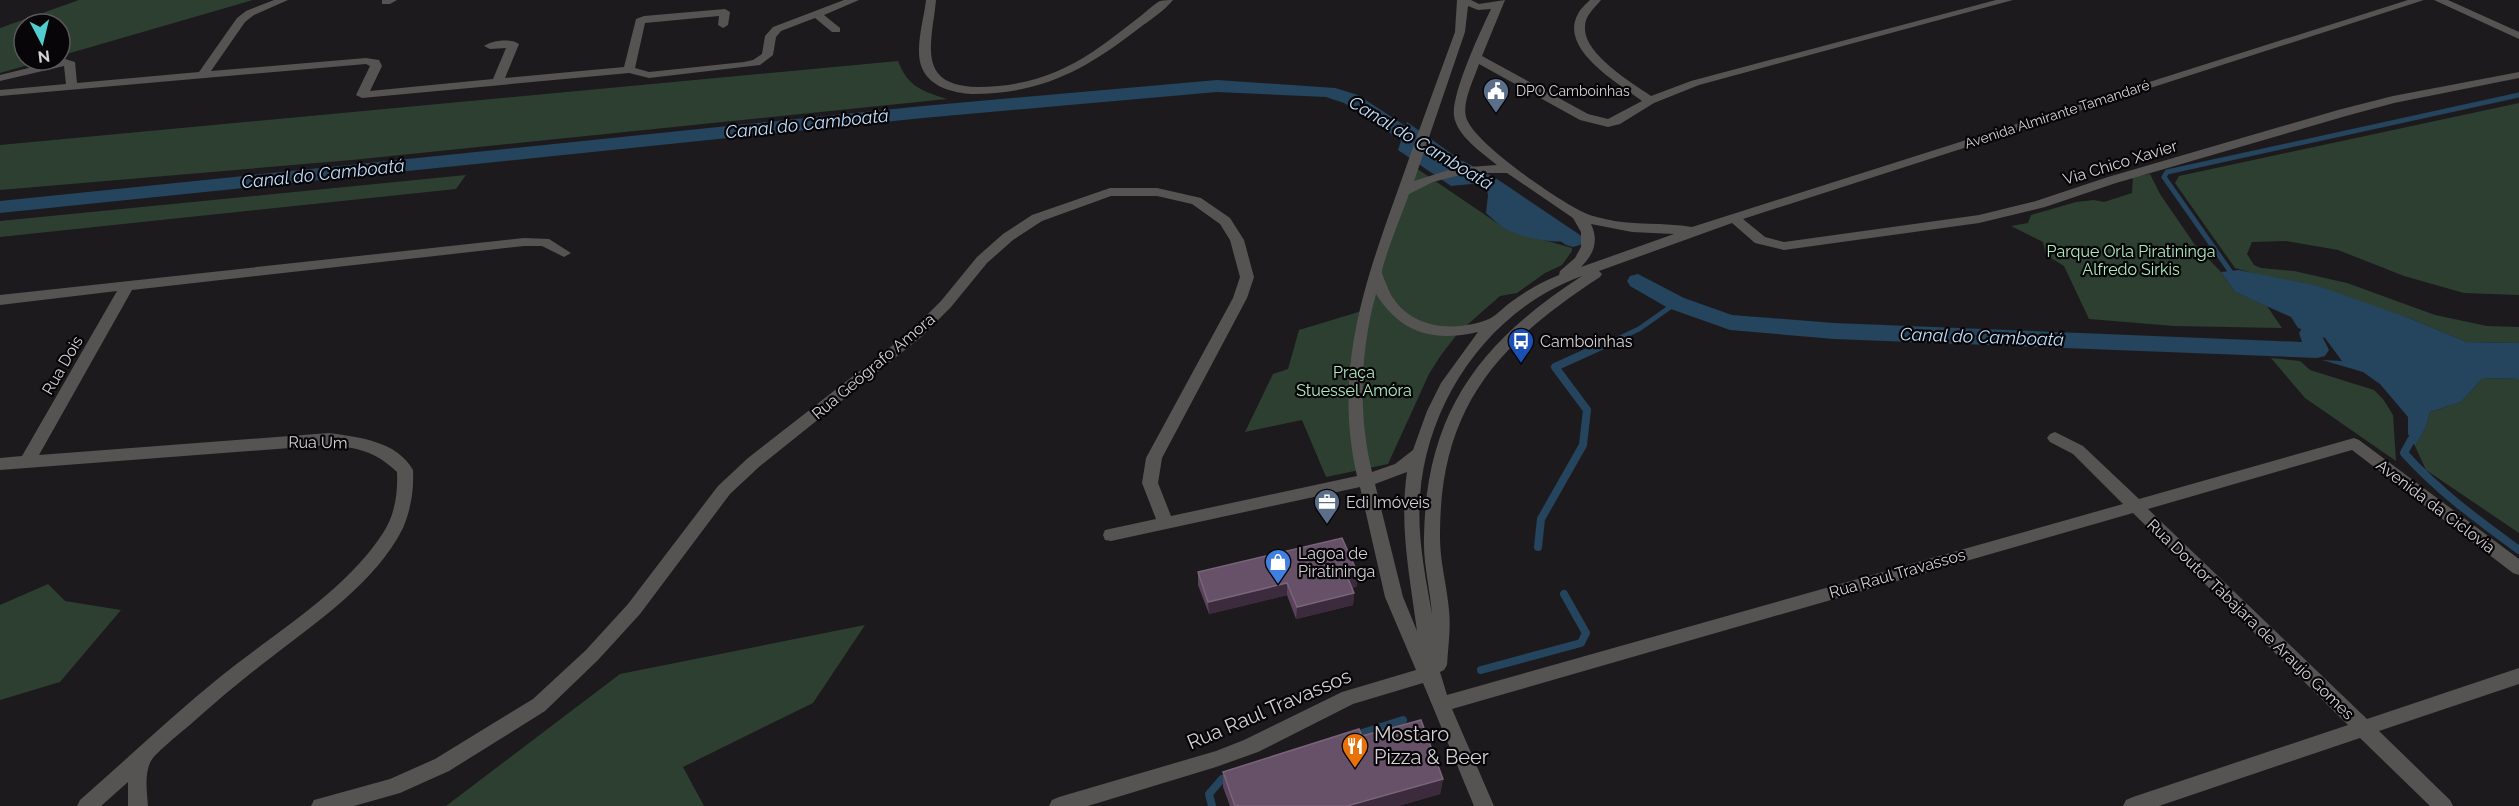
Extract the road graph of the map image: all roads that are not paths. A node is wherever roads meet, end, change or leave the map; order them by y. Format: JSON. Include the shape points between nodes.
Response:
{"nodes":[{"id":1,"x":283,"y":0,"type":"edge"},
{"id":2,"x":854,"y":0,"type":"edge"},
{"id":3,"x":931,"y":0,"type":"edge"},
{"id":4,"x":1168,"y":0,"type":"edge"},
{"id":5,"x":1463,"y":0,"type":"edge"},
{"id":6,"x":1596,"y":0,"type":"edge"},
{"id":7,"x":2008,"y":0,"type":"edge"},
{"id":8,"x":2419,"y":0,"type":"edge"},
{"id":9,"x":2439,"y":0,"type":"edge"},
{"id":10,"x":1499,"y":2,"type":"edge"},
{"id":11,"x":816,"y":14,"type":"junction"},
{"id":12,"x":723,"y":25,"type":"dead end"},
{"id":13,"x":836,"y":30,"type":"dead end"},
{"id":14,"x":2519,"y":36,"type":"edge"},
{"id":15,"x":490,"y":46,"type":"dead end"},
{"id":16,"x":1477,"y":58,"type":"junction"},
{"id":17,"x":629,"y":70,"type":"junction"},
{"id":18,"x":203,"y":75,"type":"junction"},
{"id":19,"x":2519,"y":75,"type":"edge"},
{"id":20,"x":0,"y":78,"type":"edge"},
{"id":21,"x":145,"y":80,"type":"junction"},
{"id":22,"x":498,"y":82,"type":"junction"},
{"id":23,"x":72,"y":86,"type":"junction"},
{"id":24,"x":137,"y":92,"type":"dead end"},
{"id":25,"x":0,"y":93,"type":"edge"},
{"id":26,"x":1650,"y":101,"type":"junction"},
{"id":27,"x":1510,"y":169,"type":"junction"},
{"id":28,"x":1404,"y":192,"type":"junction"},
{"id":29,"x":1578,"y":215,"type":"junction"},
{"id":30,"x":1734,"y":218,"type":"junction"},
{"id":31,"x":1695,"y":230,"type":"junction"},
{"id":32,"x":564,"y":253,"type":"dead end"},
{"id":33,"x":1615,"y":261,"type":"junction"},
{"id":34,"x":1376,"y":274,"type":"junction"},
{"id":35,"x":1556,"y":280,"type":"junction"},
{"id":36,"x":128,"y":285,"type":"junction"},
{"id":37,"x":0,"y":300,"type":"edge"},
{"id":38,"x":1496,"y":322,"type":"junction"},
{"id":39,"x":2055,"y":438,"type":"dead end"},
{"id":40,"x":2354,"y":444,"type":"joint"},
{"id":41,"x":1419,"y":453,"type":"junction"},
{"id":42,"x":27,"y":462,"type":"junction"},
{"id":43,"x":0,"y":464,"type":"edge"},
{"id":44,"x":1366,"y":480,"type":"junction"},
{"id":45,"x":2134,"y":505,"type":"junction"},
{"id":46,"x":1166,"y":524,"type":"junction"},
{"id":47,"x":1111,"y":535,"type":"dead end"},
{"id":48,"x":2519,"y":568,"type":"edge"},
{"id":49,"x":2519,"y":676,"type":"edge"},
{"id":50,"x":1435,"y":690,"type":"junction"},
{"id":51,"x":2363,"y":728,"type":"junction"},
{"id":52,"x":142,"y":759,"type":"junction"},
{"id":53,"x":87,"y":806,"type":"edge"},
{"id":54,"x":138,"y":806,"type":"edge"},
{"id":55,"x":321,"y":806,"type":"edge"},
{"id":56,"x":1059,"y":806,"type":"edge"},
{"id":57,"x":1484,"y":806,"type":"edge"},
{"id":58,"x":2133,"y":806,"type":"edge"},
{"id":59,"x":2443,"y":806,"type":"edge"}],
"edges":[{"from":1,"to":18,"type":"street","via":[[241,20]]},
{"from":2,"to":11,"type":"street"},
{"from":3,"to":4,"type":"street","via":[[926,64],[943,84],[981,91],[1020,88],[1056,78],[1090,60]]},
{"from":5,"to":10,"type":"street","via":[[1478,7]]},
{"from":5,"to":28,"type":"street","via":[[1460,32]]},
{"from":6,"to":26,"type":"street","via":[[1581,14],[1577,28],[1583,46]]},
{"from":7,"to":26,"type":"street","via":[[1746,68]]},
{"from":8,"to":30,"type":"street","name":"Avenida Almirante Tamandaré"},
{"from":9,"to":14,"type":"street"},
{"from":10,"to":16,"type":"street"},
{"from":11,"to":13,"type":"street"},
{"from":11,"to":17,"type":"street","via":[[772,32],[767,55],[756,63],[649,75]]},
{"from":12,"to":17,"type":"street","via":[[725,12],[644,19],[640,21]]},
{"from":15,"to":22,"type":"street","via":[[513,44]]},
{"from":16,"to":26,"type":"street","via":[[1598,121],[1616,121]]},
{"from":16,"to":27,"type":"street","via":[[1462,99],[1460,118],[1474,139]]},
{"from":17,"to":22,"type":"street"},
{"from":18,"to":21,"type":"street"},
{"from":18,"to":22,"type":"street","via":[[375,62],[362,95]]},
{"from":19,"to":30,"type":"street","name":"Via Chico Xavier","via":[[2342,113],[1979,219],[1796,245],[1760,240]]},
{"from":20,"to":23,"type":"street","via":[[69,62]]},
{"from":21,"to":23,"type":"street"},
{"from":21,"to":24,"type":"street"},
{"from":23,"to":25,"type":"street"},
{"from":27,"to":28,"type":"street","via":[[1460,170],[1429,178]]},
{"from":27,"to":29,"type":"street"},
{"from":28,"to":34,"type":"street"},
{"from":29,"to":31,"type":"street","name":"Avenida Almirante Tamandaré","via":[[1637,230]]},
{"from":29,"to":35,"type":"street","via":[[1587,227],[1588,247],[1580,261]]},
{"from":30,"to":31,"type":"street","name":"Avenida Almirante Tamandaré"},
{"from":31,"to":33,"type":"street","name":"Avenida Almirante Tamandaré"},
{"from":32,"to":36,"type":"street","via":[[544,242],[524,242]]},
{"from":33,"to":35,"type":"street","name":"Avenida Almirante Tamandaré"},
{"from":33,"to":50,"type":"street","via":[[1547,305],[1504,343],[1465,393],[1448,433],[1436,472],[1432,507],[1441,622]]},
{"from":34,"to":38,"type":"street","via":[[1390,308],[1409,322],[1444,333],[1464,332]]},
{"from":34,"to":44,"type":"street","via":[[1365,310],[1357,362],[1356,424]]},
{"from":35,"to":38,"type":"street","name":"Avenida Almirante Tamandaré","via":[[1525,298]]},
{"from":36,"to":37,"type":"street"},
{"from":36,"to":42,"type":"street","name":"Rua Dois"},
{"from":38,"to":41,"type":"street","name":"Avenida Almirante Tamandaré","via":[[1451,379]]},
{"from":39,"to":45,"type":"street","name":"Rua Doutor Tabajara de Araujo Gomes","via":[[2078,450]]},
{"from":40,"to":45,"type":"street","name":"Rua Raul Travassos"},
{"from":40,"to":48,"type":"street","name":"Avenida da Ciclovia"},
{"from":41,"to":44,"type":"street","via":[[1409,465]]},
{"from":41,"to":50,"type":"street","name":"Avenida Almirante Tamandaré","via":[[1412,496],[1414,557]]},
{"from":42,"to":43,"type":"street","name":"Rua Um"},
{"from":42,"to":52,"type":"street","name":"Rua Um","via":[[329,439],[363,443],[390,456],[405,470],[407,490],[400,517],[384,546],[355,577],[222,686]]},
{"from":44,"to":46,"type":"street"},
{"from":44,"to":50,"type":"street","via":[[1394,597]]},
{"from":45,"to":50,"type":"street","name":"Rua Raul Travassos"},
{"from":45,"to":51,"type":"street","name":"Rua Doutor Tabajara de Araujo Gomes"},
{"from":46,"to":47,"type":"street"},
{"from":46,"to":55,"type":"street","name":"Rua Geógrafo Amora","via":[[1150,483],[1154,458],[1240,298],[1247,277],[1238,240],[1225,221],[1196,201],[1157,192],[1110,192],[1037,218],[1008,237],[982,260],[916,334],[754,462],[724,490],[634,609],[539,705],[442,765],[393,787]]},
{"from":49,"to":51,"type":"street"},
{"from":50,"to":56,"type":"street","name":"Rua Raul Travassos","via":[[1348,698],[1251,746]]},
{"from":50,"to":57,"type":"street","name":"Avenida Almirante Tamandaré"},
{"from":51,"to":58,"type":"street"},
{"from":51,"to":59,"type":"street","name":"Rua Doutor Tabajara de Araujo Gomes"},
{"from":52,"to":53,"type":"street"},
{"from":52,"to":54,"type":"street"}]}
